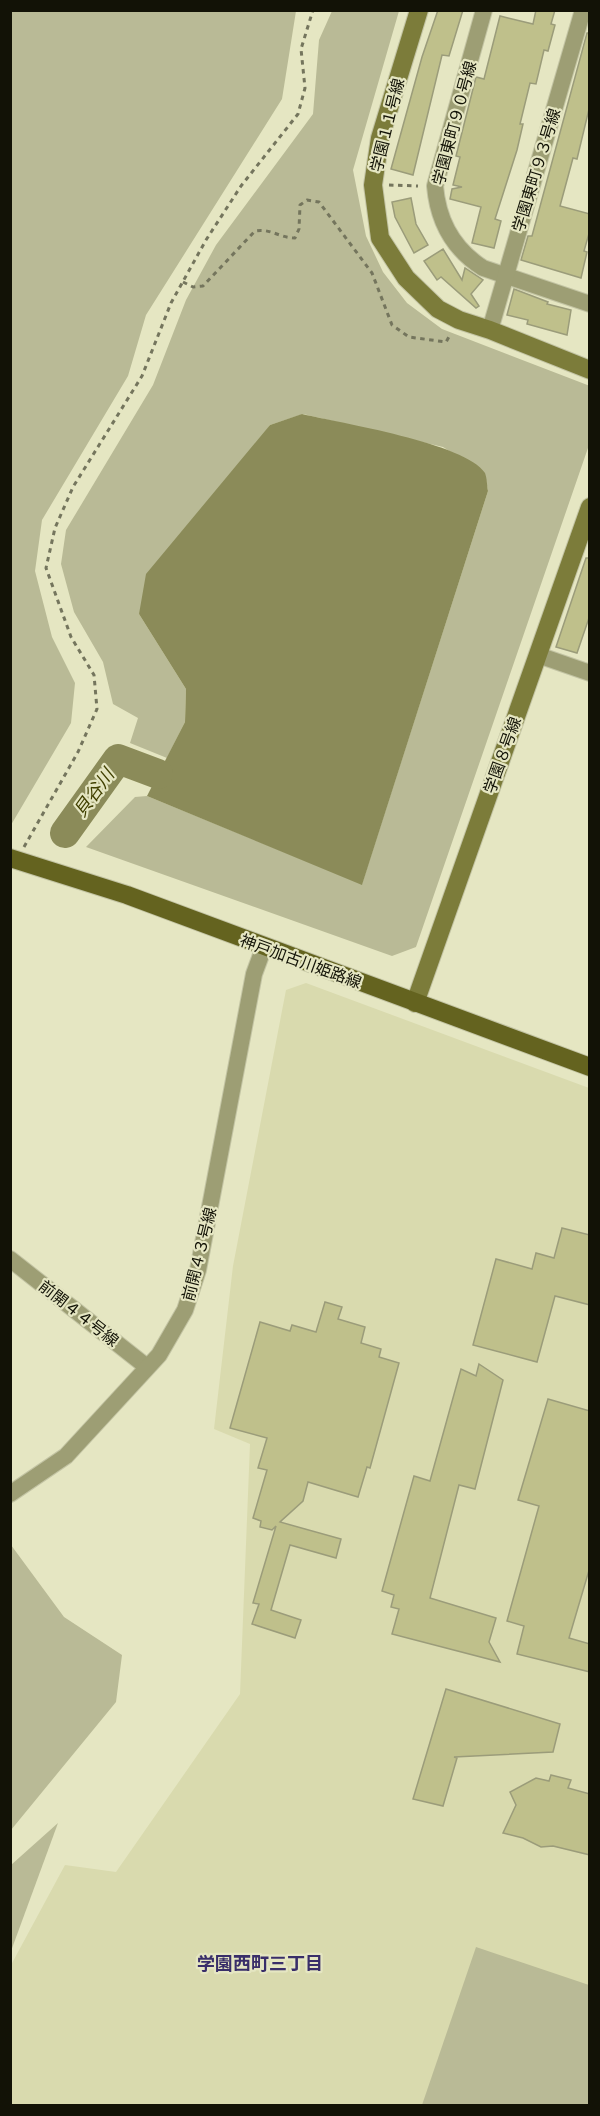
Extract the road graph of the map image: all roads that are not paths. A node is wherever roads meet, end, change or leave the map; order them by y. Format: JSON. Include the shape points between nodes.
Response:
{"nodes":[{"id":1,"x":419,"y":10,"type":"edge"},
{"id":2,"x":484,"y":10,"type":"edge"},
{"id":3,"x":583,"y":10,"type":"edge"},
{"id":4,"x":504,"y":276,"type":"junction"},
{"id":5,"x":590,"y":304,"type":"edge"},
{"id":6,"x":490,"y":330,"type":"junction"},
{"id":7,"x":590,"y":370,"type":"edge"},
{"id":8,"x":589,"y":512,"type":"edge"},
{"id":9,"x":538,"y":655,"type":"junction"},
{"id":10,"x":590,"y":674,"type":"edge"},
{"id":11,"x":14,"y":858,"type":"edge"},
{"id":12,"x":264,"y":947,"type":"junction"},
{"id":13,"x":415,"y":1003,"type":"junction"},
{"id":14,"x":590,"y":1067,"type":"edge"},
{"id":15,"x":10,"y":1259,"type":"edge"},
{"id":16,"x":147,"y":1367,"type":"junction"},
{"id":17,"x":10,"y":1494,"type":"edge"}],
"edges":[{"from":1,"to":6,"type":"street","name":"学園１１号線","via":[[380,138],[373,185],[380,238],[406,278],[438,309]]},
{"from":2,"to":4,"type":"street","name":"学園東町９０号線","via":[[435,186],[437,204],[453,241],[467,258]]},
{"from":3,"to":4,"type":"street","name":"学園東町９３号線"},
{"from":4,"to":5,"type":"street","name":"学園東町９０号線"},
{"from":4,"to":6,"type":"street","name":"学園東町９３号線"},
{"from":6,"to":7,"type":"street","name":"学園１１号線"},
{"from":8,"to":9,"type":"street","name":"学園８号線"},
{"from":9,"to":10,"type":"street"},
{"from":9,"to":13,"type":"street","name":"学園８号線"},
{"from":11,"to":12,"type":"main road","name":"神戸加古川姫路線","via":[[127,895]]},
{"from":12,"to":13,"type":"main road","name":"神戸加古川姫路線"},
{"from":12,"to":16,"type":"street","name":"前開４３号線","via":[[254,974],[198,1270],[185,1310],[159,1355]]},
{"from":13,"to":14,"type":"main road","name":"神戸加古川姫路線"},
{"from":15,"to":16,"type":"street","name":"前開４４号線"},
{"from":16,"to":17,"type":"street","name":"前開４３号線","via":[[66,1456]]}]}
